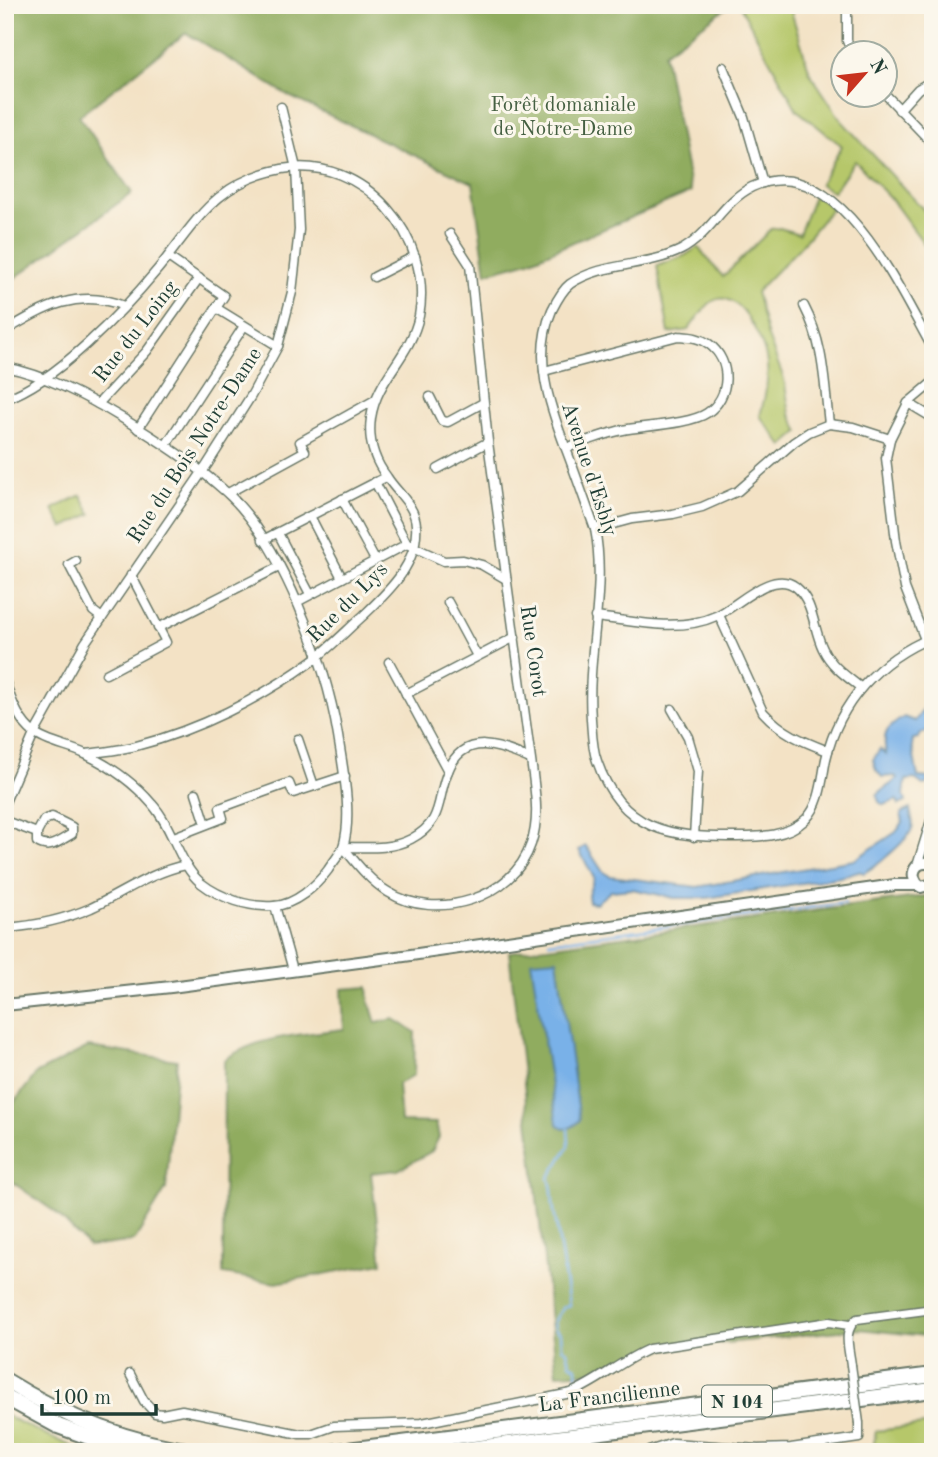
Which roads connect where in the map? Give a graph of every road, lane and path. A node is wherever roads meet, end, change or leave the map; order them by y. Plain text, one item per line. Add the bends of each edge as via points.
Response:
1 (848, 5) edge
2 (847, 38) edge
3 (723, 67) dead end
4 (933, 80) edge
5 (281, 107) dead end
6 (899, 110) joint
7 (933, 144) edge
8 (296, 168) junction
9 (763, 183) junction
10 (450, 234) dead end
11 (415, 256) junction
12 (167, 257) junction
13 (374, 277) dead end
14 (199, 278) junction
15 (124, 306) junction
16 (804, 306) dead end
17 (216, 308) junction
18 (244, 326) junction
19 (5, 331) edge
20 (278, 346) junction
21 (933, 349) edge
22 (5, 367) edge
23 (544, 371) junction
24 (45, 379) junction
25 (933, 382) edge
26 (430, 397) dead end
27 (5, 400) edge
28 (374, 400) junction
29 (484, 403) junction
30 (908, 403) junction
31 (98, 404) junction
32 (933, 418) edge
33 (829, 424) junction
34 (138, 429) junction
35 (890, 439) junction
36 (488, 442) junction
37 (166, 445) junction
38 (566, 448) junction
39 (438, 469) dead end
40 (202, 472) junction
41 (386, 477) junction
42 (375, 482) junction
43 (228, 493) junction
44 (342, 499) junction
45 (310, 516) junction
46 (594, 529) junction
47 (278, 533) junction
48 (263, 540) junction
49 (411, 545) junction
50 (375, 560) junction
51 (76, 561) dead end
52 (279, 567) junction
53 (131, 575) junction
54 (342, 578) junction
55 (506, 579) junction
56 (310, 594) junction
57 (296, 602) junction
58 (448, 602) dead end
59 (719, 615) junction
60 (595, 617) junction
61 (102, 618) junction
62 (5, 621) edge
63 (158, 628) junction
64 (5, 630) edge
65 (515, 637) junction
66 (928, 638) edge
67 (318, 656) junction
68 (477, 656) junction
69 (933, 660) edge
70 (389, 662) dead end
71 (106, 674) dead end
72 (5, 680) edge
73 (860, 687) junction
74 (406, 694) junction
75 (672, 709) dead end
76 (34, 734) junction
77 (298, 738) dead end
78 (828, 751) junction
79 (86, 754) junction
80 (530, 759) junction
81 (448, 771) junction
82 (345, 776) junction
83 (314, 786) junction
84 (195, 793) dead end
85 (5, 802) edge
86 (933, 814) edge
87 (5, 821) edge
88 (206, 824) junction
89 (37, 833) junction
90 (174, 836) junction
91 (694, 836) junction
92 (924, 840) junction
93 (343, 847) junction
94 (931, 864) edge
95 (186, 865) junction
96 (915, 869) junction
97 (933, 884) edge
98 (895, 885) junction
99 (917, 885) junction
100 (275, 906) junction
101 (5, 928) edge
102 (293, 970) junction
103 (5, 1005) edge
104 (933, 1309) edge
105 (849, 1325) junction
106 (130, 1374) dead end
107 (933, 1376) edge
108 (5, 1380) edge
109 (933, 1390) edge
110 (5, 1397) edge
111 (130, 1452) edge
112 (198, 1452) edge
113 (332, 1452) edge
114 (445, 1452) edge
115 (646, 1452) edge

1 - 2 street
3 - 9 street via 744,117
4 - 6 street
5 - 8 street, Rue du Bois Notre-Dame
6 - 7 street
8 - 11 street, Rue du Lys via 342,175 358,183 397,219
8 - 12 street, Rue du Lys via 251,177 230,188 203,212
8 - 20 street, Rue du Bois Notre-Dame via 299,230 292,292
9 - 21 street via 804,184 856,223
9 - 23 street, Avenue d'Esbly via 738,196 690,245 673,254 593,274 569,285 545,326
10 - 29 street, Rue Corot via 470,265
11 - 13 street
11 - 28 street, Rue du Lys via 420,275 419,315 405,354
12 - 14 street
12 - 15 street, Rue du Lys
14 - 17 street via 224,296
14 - 31 street, Rue du Loing via 147,351
15 - 19 street via 108,300 75,299 43,309
15 - 24 street, Rue du Lys
16 - 33 street via 821,349
17 - 18 street
17 - 34 street
18 - 20 street
18 - 37 street
20 - 40 street, Rue du Bois Notre-Dame
22 - 24 street
23 - 38 street, Avenue d'Esbly via 554,420
23 - 38 street via 678,336 708,343 724,366 724,394 705,415 620,430
24 - 27 street, Rue du Lys
24 - 31 street
25 - 30 street
26 - 29 street via 442,421 448,422
28 - 41 street, Rue du Lys via 370,436
28 - 43 street via 300,442 305,451
29 - 36 street, Rue Corot
30 - 32 street
30 - 35 street
31 - 34 street
33 - 35 street
33 - 46 street via 794,442 738,491 714,502
34 - 37 street
35 - 66 street via 886,472 896,541 905,588
36 - 39 street
36 - 55 street, Rue Corot
37 - 40 street
38 - 46 street, Avenue d'Esbly
40 - 43 street
40 - 53 street, Rue du Bois Notre-Dame
41 - 42 street
41 - 49 street, Rue du Lys via 412,511 416,526
42 - 44 street
42 - 49 street
43 - 48 street
44 - 45 street
44 - 50 street
45 - 47 street
45 - 54 street
46 - 60 street, Avenue d'Esbly via 600,575
47 - 48 street
47 - 56 street
48 - 52 street
49 - 50 street
49 - 55 street via 444,561 482,565
49 - 67 street, Rue du Lys via 402,574 382,598
50 - 54 street
51 - 61 street via 69,565 93,611
52 - 57 street
52 - 63 street
53 - 61 street, Rue du Bois Notre-Dame
53 - 63 street
54 - 56 street
55 - 65 street, Rue Corot
56 - 57 street
57 - 67 street
58 - 68 street
59 - 60 street via 677,625
59 - 73 street via 766,584 792,584 807,601 832,664
59 - 78 street via 763,712 792,737
60 - 91 street, Avenue d'Esbly via 589,692 596,759 610,790 631,814 660,830
61 - 76 street, Rue du Bois Notre-Dame
62 - 64 street
63 - 71 street via 166,642
65 - 68 street
65 - 80 street, Rue Corot
66 - 69 street
66 - 73 street, Avenue d'Esbly via 881,667
67 - 79 street, Rue du Lys via 274,686 193,726 134,746
67 - 82 street
68 - 74 street
70 - 74 street
72 - 76 street via 19,715
73 - 78 street, Avenue d'Esbly
74 - 81 street
75 - 91 street via 688,737 698,771
76 - 79 street
76 - 85 street, Rue du Bois Notre-Dame
77 - 83 street
78 - 91 street, Avenue d'Esbly via 814,808 798,825 762,837
79 - 90 street via 141,791
80 - 81 street via 486,743 467,748
80 - 93 street, Rue Corot via 536,798 531,846 510,876 490,891 454,905 407,901 370,880
81 - 93 street via 439,810 413,838 393,846
82 - 83 street
82 - 93 street
83 - 88 street via 293,793 289,783 220,808 223,818
84 - 88 street
86 - 92 street
87 - 89 street
88 - 90 street
89 - 89 street via 37,842 49,847 72,834 72,827 52,817 44,820
90 - 95 street
92 - 94 street
92 - 96 street
93 - 100 street via 319,882
94 - 96 street
95 - 100 street via 199,882 220,895
95 - 101 street via 165,869 64,918
96 - 98 street
96 - 99 street
97 - 99 street
98 - 99 street
98 - 102 street
100 - 102 street
102 - 103 street
104 - 105 street
105 - 106 street via 829,1322 649,1349 571,1393 422,1423 334,1426 311,1434 182,1410 155,1413
105 - 115 street, bridge via 859,1438 758,1449 673,1443
107 - 113 highway, La Francilienne / N 104
108 - 112 highway via 90,1424
109 - 114 highway, La Francilienne / N 104
110 - 111 highway via 58,1426

